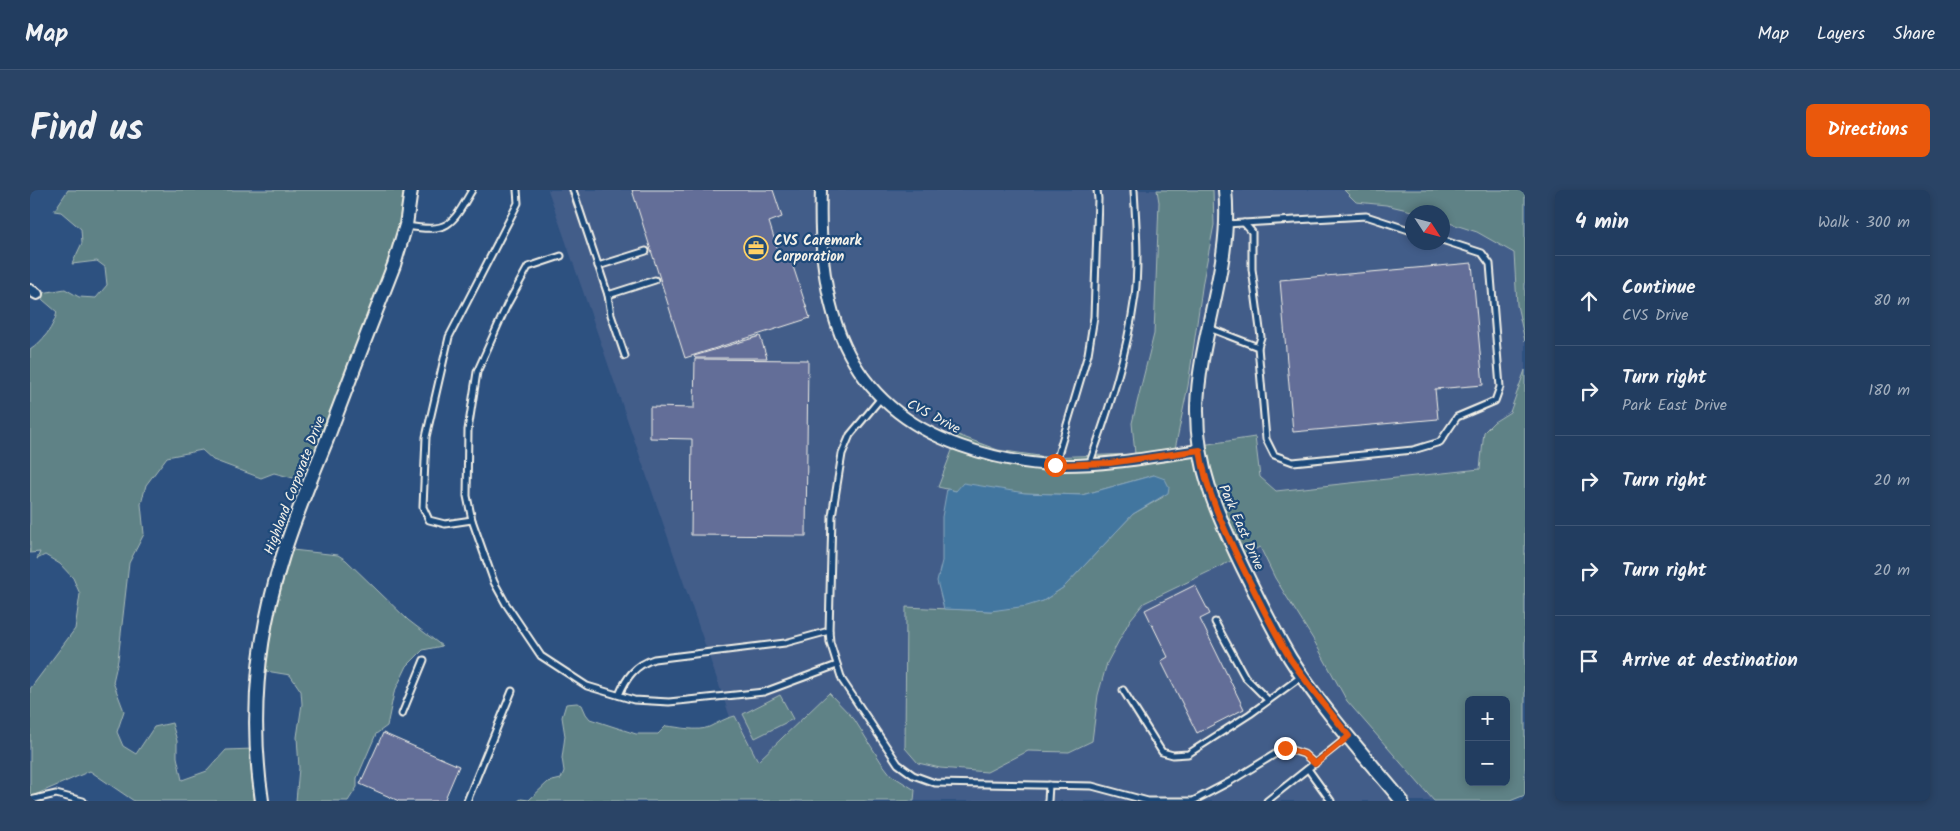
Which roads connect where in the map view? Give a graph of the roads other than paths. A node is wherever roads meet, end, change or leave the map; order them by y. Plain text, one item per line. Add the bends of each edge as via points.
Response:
1 (411, 190) edge
2 (472, 190) edge
3 (517, 190) edge
4 (573, 190) edge
5 (820, 190) edge
6 (1097, 190) edge
7 (1134, 190) edge
8 (1225, 190) edge
9 (1244, 223) junction
10 (1226, 224) junction
11 (406, 226) junction
12 (1405, 229) edge
13 (1450, 243) edge
14 (646, 251) dead end
15 (561, 256) dead end
16 (598, 266) junction
17 (656, 280) dead end
18 (608, 295) junction
19 (1208, 328) junction
20 (1258, 347) junction
21 (625, 356) dead end
22 (881, 398) junction
23 (1200, 450) junction
24 (1055, 465) junction
25 (1089, 465) junction
26 (472, 520) junction
27 (1215, 622) dead end
28 (828, 631) junction
29 (424, 660) dead end
30 (837, 665) junction
31 (1302, 676) junction
32 (1123, 690) dead end
33 (512, 691) dead end
34 (619, 696) junction
35 (1268, 700) junction
36 (402, 714) dead end
37 (1349, 736) junction
38 (1315, 764) junction
39 (1308, 769) junction
40 (1049, 785) junction
41 (30, 800) edge
42 (83, 801) edge
43 (262, 801) edge
44 (467, 801) edge
45 (1048, 801) edge
46 (1267, 801) edge
47 (1331, 801) edge
48 (1402, 801) edge

1 - 11 street, Highland Corporate Drive
2 - 11 lane via 460,211 446,225 435,229
3 - 26 lane via 518,203 449,337 426,438 423,507 429,520 445,524
4 - 16 lane
5 - 22 street, CVS Drive via 822,262 831,307 848,353
6 - 24 lane via 1094,317 1088,354
7 - 25 lane via 1137,240 1135,296 1118,378
8 - 10 street, Park East Drive
9 - 10 lane
9 - 12 lane via 1366,216
9 - 20 lane via 1252,232 1252,269 1261,337
10 - 19 street, Park East Drive
11 - 43 street, Highland Corporate Drive via 394,265 287,541 274,584 263,639 257,695 256,740
13 - 20 lane via 1482,253 1490,264 1500,387 1495,401 1457,417 1440,442 1385,454 1293,462 1274,455 1266,439
14 - 16 lane
15 - 26 lane via 528,266 477,372 468,430 467,496
16 - 18 lane
17 - 18 lane
18 - 21 lane
19 - 20 lane
19 - 23 street, Park East Drive via 1198,392
22 - 24 street, CVS Drive via 910,421 954,444 1003,458
22 - 28 lane via 850,435 842,454 832,516
23 - 25 street, CVS Drive
23 - 31 street, Park East Drive via 1208,489 1218,515 1276,632
24 - 25 street, CVS Drive
26 - 34 lane via 494,582 541,656 587,686
27 - 35 lane via 1245,677
28 - 30 lane
28 - 34 lane via 785,643 644,662 631,673
29 - 36 lane
30 - 34 lane via 764,692 669,702
30 - 40 lane via 842,680 898,764 913,775 935,783
31 - 35 lane
31 - 37 street, Park East Drive
32 - 35 lane via 1162,752 1173,755 1188,754
33 - 44 lane
37 - 38 lane
37 - 48 street, Park East Drive
38 - 39 lane
38 - 40 lane via 1304,754 1285,748 1193,800 1148,801 1092,786
39 - 46 lane
39 - 47 lane
40 - 45 lane
41 - 42 lane via 56,794

